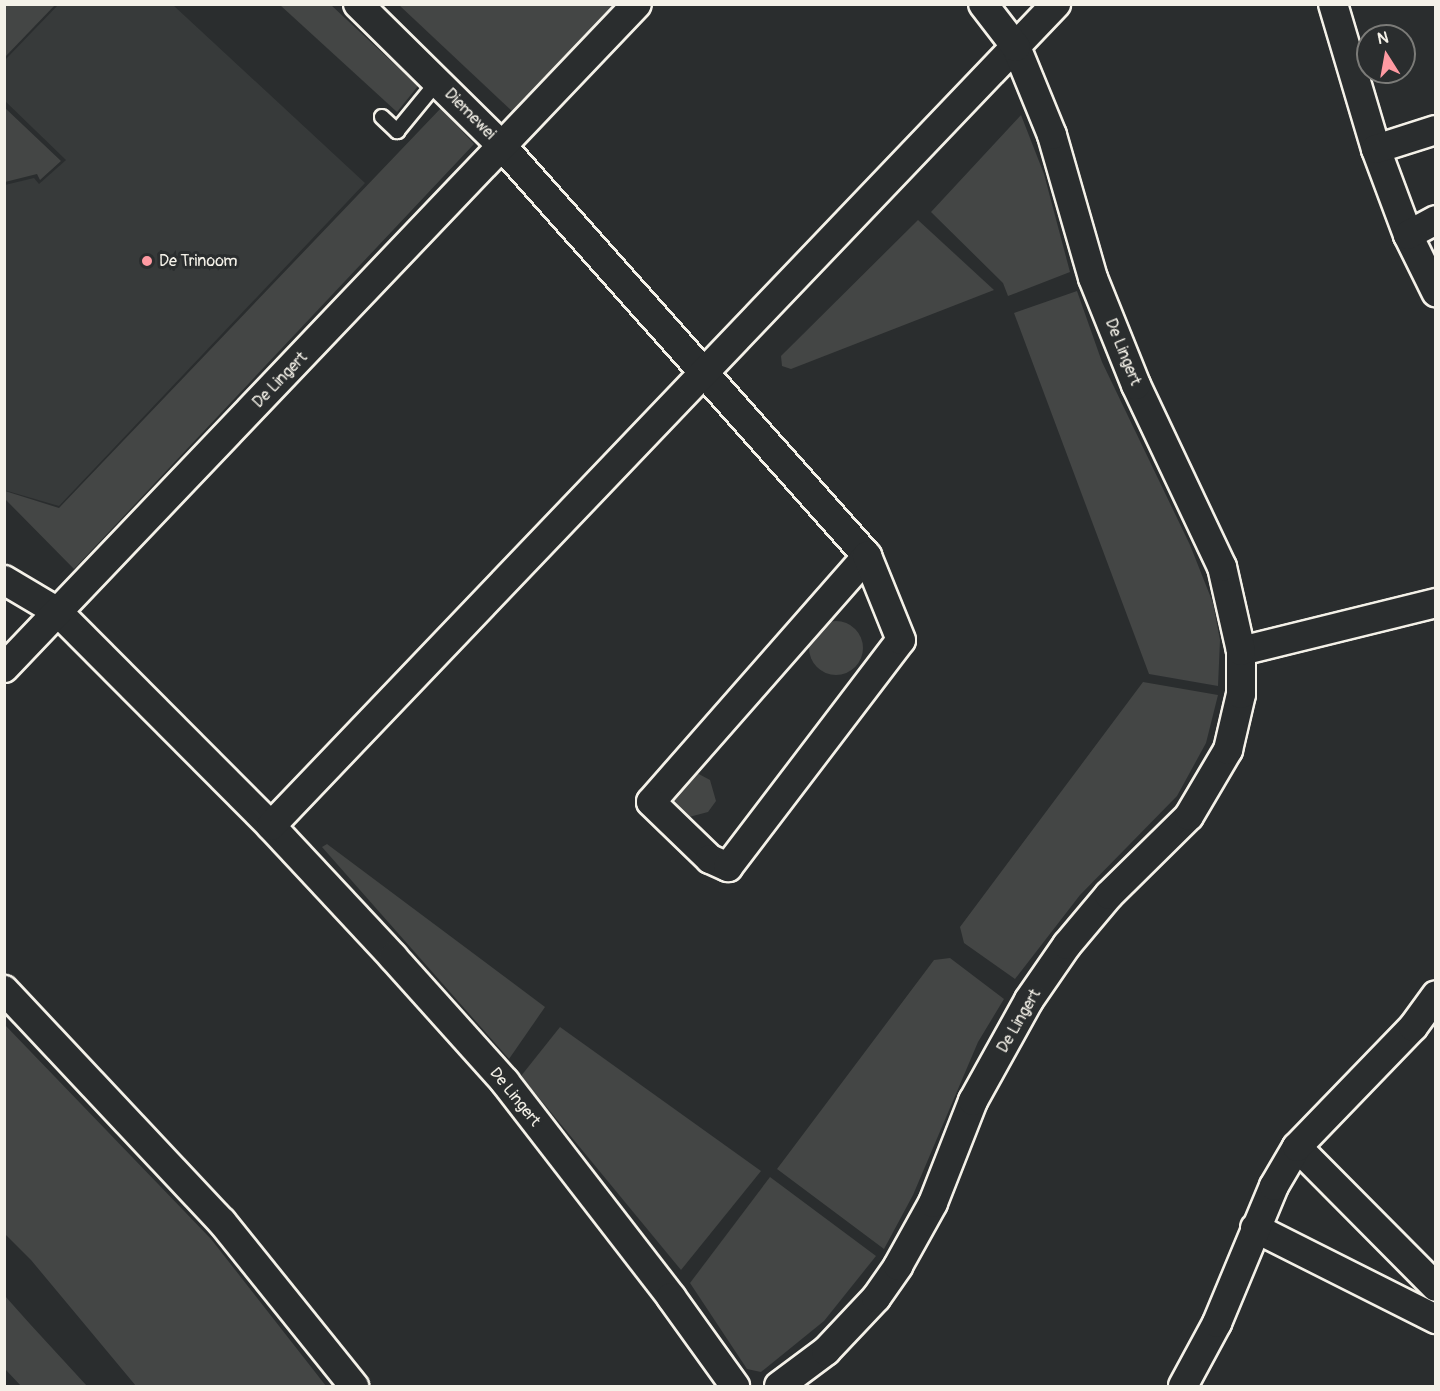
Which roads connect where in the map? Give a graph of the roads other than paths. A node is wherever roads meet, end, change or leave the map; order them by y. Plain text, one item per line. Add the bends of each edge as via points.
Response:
1 (358, 4) edge
2 (637, 4) edge
3 (983, 4) edge
4 (1056, 4) edge
5 (1333, 4) edge
6 (1016, 47) junction
7 (438, 81) junction
8 (382, 117) dead end
9 (1436, 130) edge
10 (502, 146) junction
11 (1376, 149) junction
12 (1436, 220) edge
13 (1408, 235) junction
14 (1436, 292) edge
15 (706, 373) junction
16 (867, 556) junction
17 (4, 580) edge
18 (1436, 603) edge
19 (58, 612) junction
20 (1241, 651) junction
21 (4, 668) edge
22 (271, 826) junction
23 (4, 990) edge
24 (1436, 995) edge
25 (1298, 1147) junction
26 (1255, 1228) junction
27 (1436, 1287) edge
28 (1436, 1318) edge
29 (354, 1386) edge
30 (735, 1386) edge
31 (779, 1386) edge
32 (1183, 1386) edge

1 - 7 street, Diemewei
2 - 10 street, De Lingert
3 - 6 street, De Lingert
4 - 6 street
5 - 11 street
6 - 15 street
6 - 20 street, De Lingert via 1052,135 1102,299 1136,385 1222,567
7 - 8 lane, Diemewei via 397,131
7 - 10 street, Diemewei
9 - 11 street
10 - 15 street
10 - 19 street, De Lingert
11 - 13 street
12 - 13 street
13 - 14 street
15 - 16 street
15 - 22 street
16 - 16 street via 651,802 710,859 728,867 901,640
17 - 19 street, De Lingert
18 - 20 street
19 - 21 street, De Lingert
19 - 22 street, De Lingert
20 - 31 street, De Lingert via 1241,694 1228,750 1189,816 1109,895 1067,945 1029,1000 974,1101 933,1203 876,1298 826,1351
22 - 30 street, De Lingert via 505,1082
23 - 29 street via 222,1222
24 - 25 street via 1413,1027
25 - 26 street
25 - 27 street
26 - 28 street
26 - 32 street via 1218,1323

